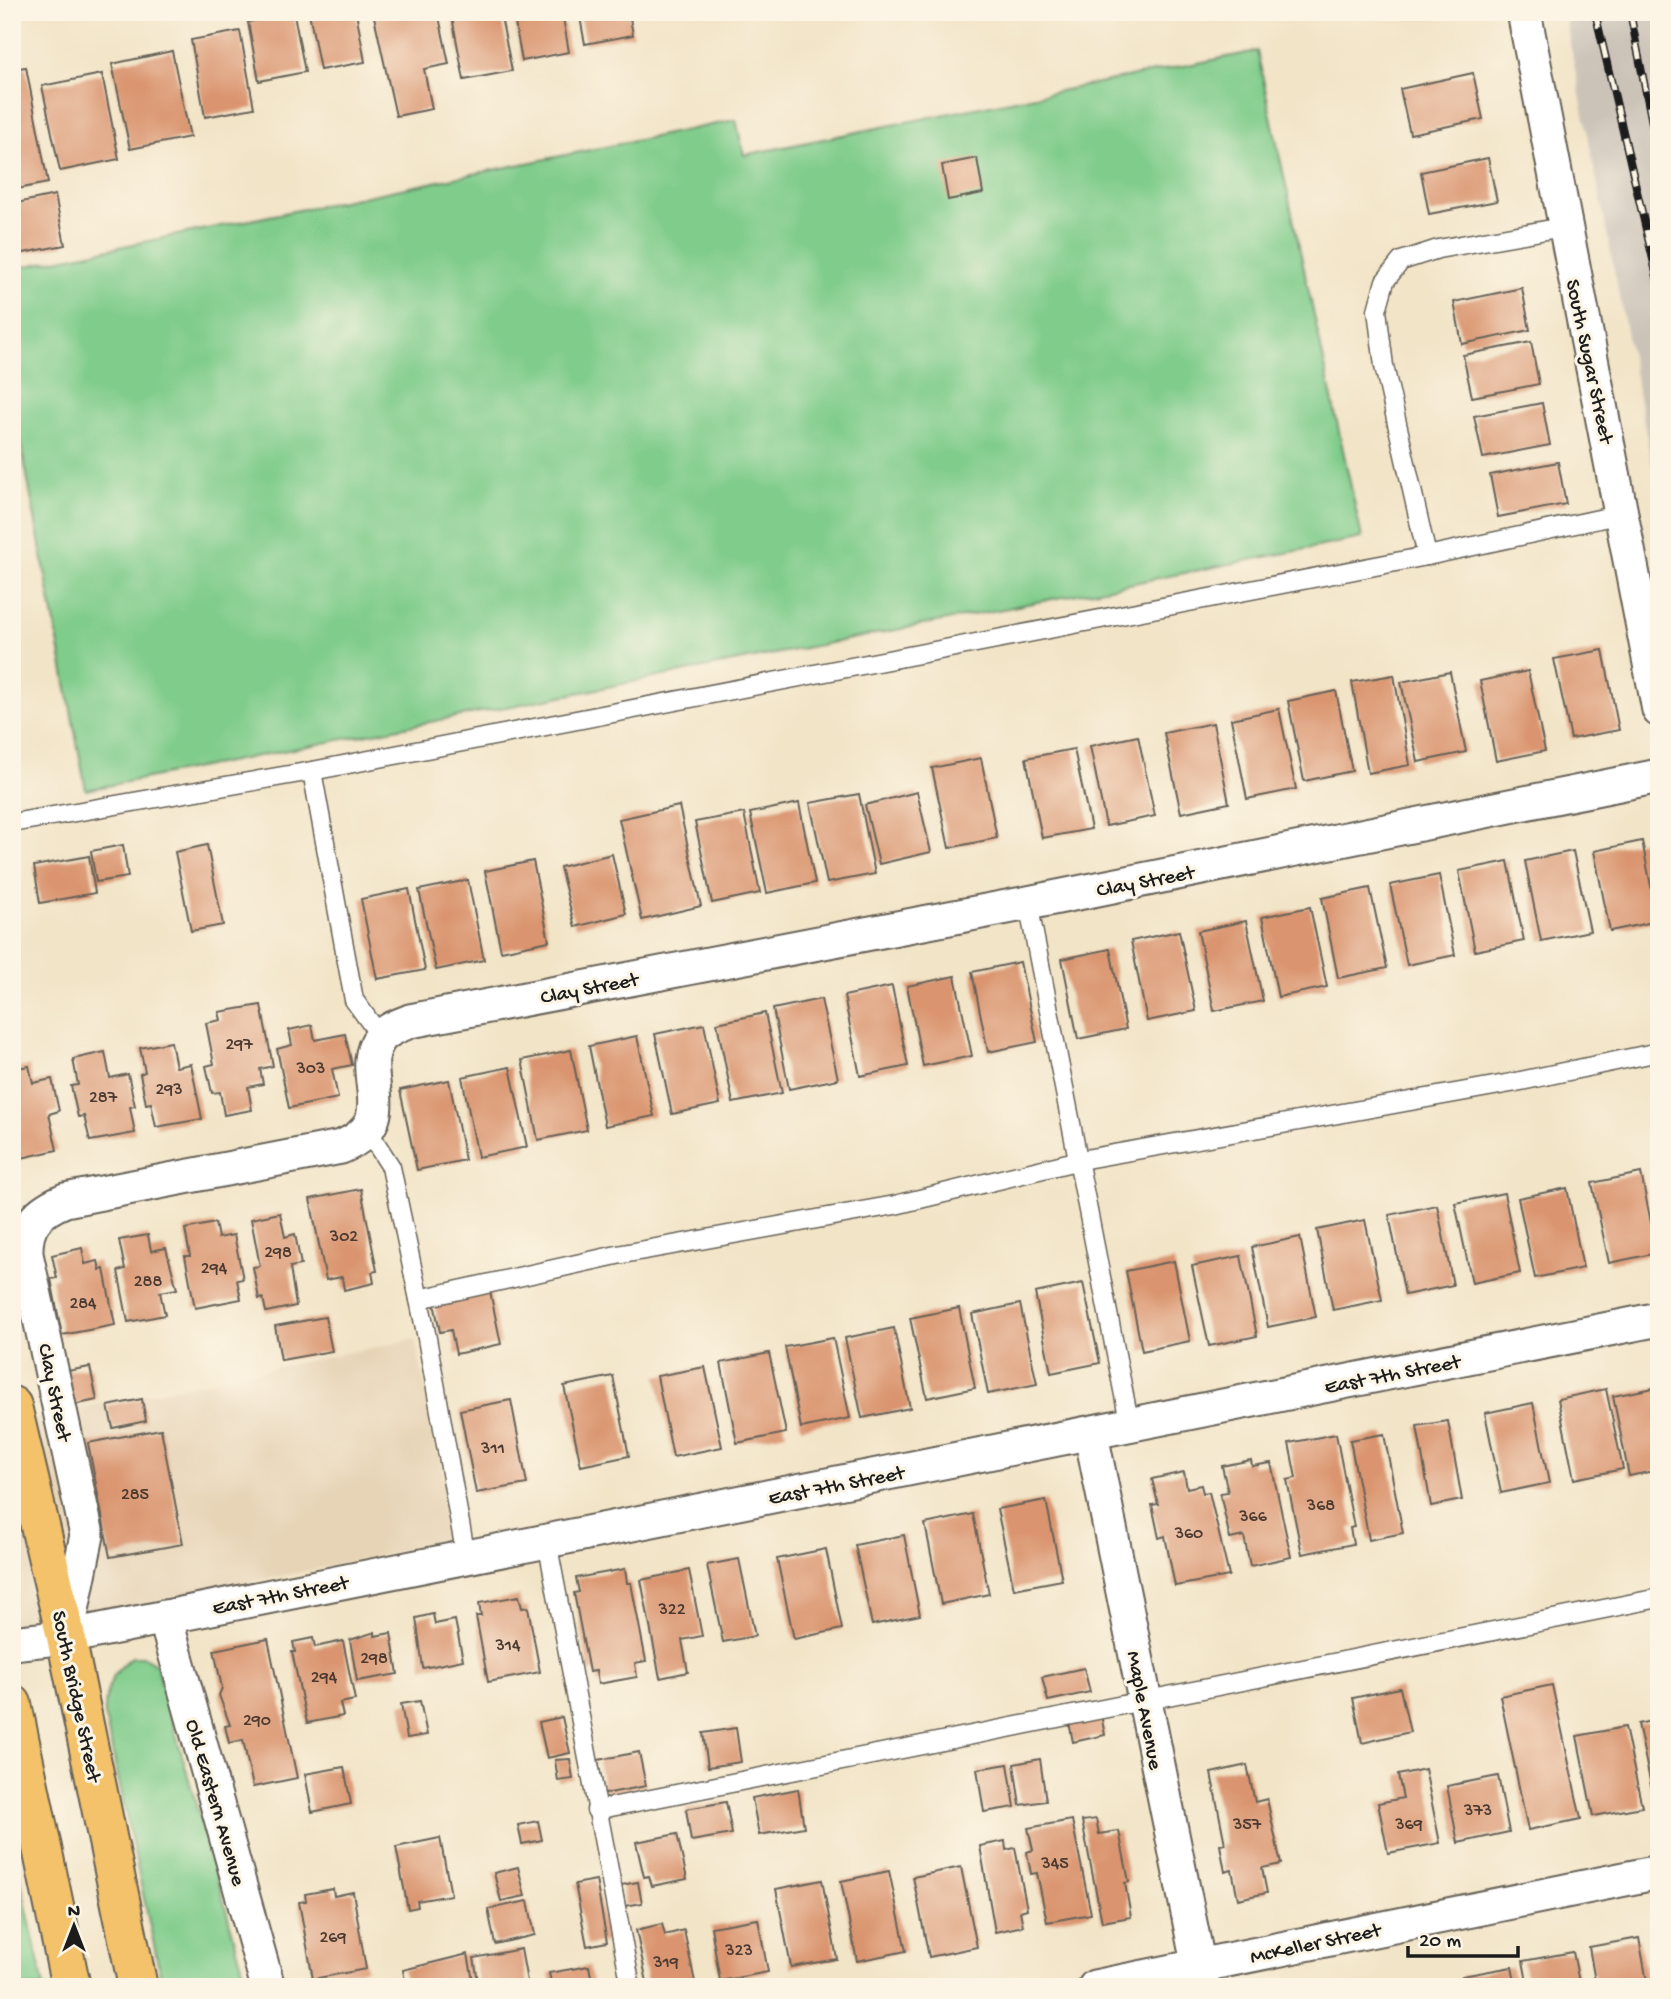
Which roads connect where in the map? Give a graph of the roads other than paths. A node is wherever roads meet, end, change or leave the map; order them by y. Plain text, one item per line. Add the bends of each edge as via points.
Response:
1 (1524, 12) edge
2 (1563, 227) junction
3 (1622, 513) junction
4 (1427, 556) junction
5 (1659, 710) edge
6 (312, 771) junction
7 (1659, 776) edge
8 (12, 823) edge
9 (1028, 903) junction
10 (381, 1037) junction
11 (1659, 1052) edge
12 (368, 1131) junction
13 (1080, 1160) junction
14 (419, 1299) junction
15 (1659, 1319) edge
16 (12, 1406) edge
17 (1130, 1426) junction
18 (1091, 1434) junction
19 (547, 1541) junction
20 (466, 1557) junction
21 (1659, 1598) edge
22 (165, 1617) junction
23 (66, 1637) junction
24 (12, 1643) edge
25 (1143, 1700) junction
26 (12, 1704) edge
27 (596, 1810) junction
28 (1659, 1872) edge
29 (1201, 1976) edge
30 (71, 1987) edge
31 (138, 1987) edge
32 (268, 1987) edge
33 (631, 1987) edge
34 (1095, 1987) edge

1 - 2 street, South Sugar Street
2 - 3 street, South Sugar Street
2 - 4 lane via 1401,261 1385,281 1377,310 1384,366
3 - 4 lane
3 - 5 street, South Sugar Street
4 - 6 lane
6 - 8 lane
6 - 10 lane via 354,1000
7 - 9 street, Clay Street
9 - 10 street, Clay Street via 410,1021
9 - 13 lane
10 - 12 street via 374,1051 374,1104
11 - 13 lane via 1375,1109
12 - 14 lane via 391,1167
12 - 23 street, Clay Street via 341,1147 65,1200 33,1220 25,1236 26,1254 87,1535
13 - 14 lane via 895,1205 617,1255
13 - 17 lane
14 - 20 lane
15 - 17 street, East 7th Street
16 - 23 main road, South Bridge Street
17 - 18 street, East 7th Street
18 - 19 street, East 7th Street
18 - 25 street, Maple Avenue
19 - 20 street, East 7th Street
19 - 27 lane
20 - 22 street, East 7th Street
21 - 25 lane
22 - 23 street, East 7th Street
22 - 32 street, Old Eastern Avenue
23 - 24 street, East 7th Street
23 - 31 main road, South Bridge Street
25 - 27 lane
25 - 29 street, Maple Avenue
26 - 30 main road
27 - 33 lane
28 - 29 street, McKeller Street
29 - 34 street, McKeller Street

